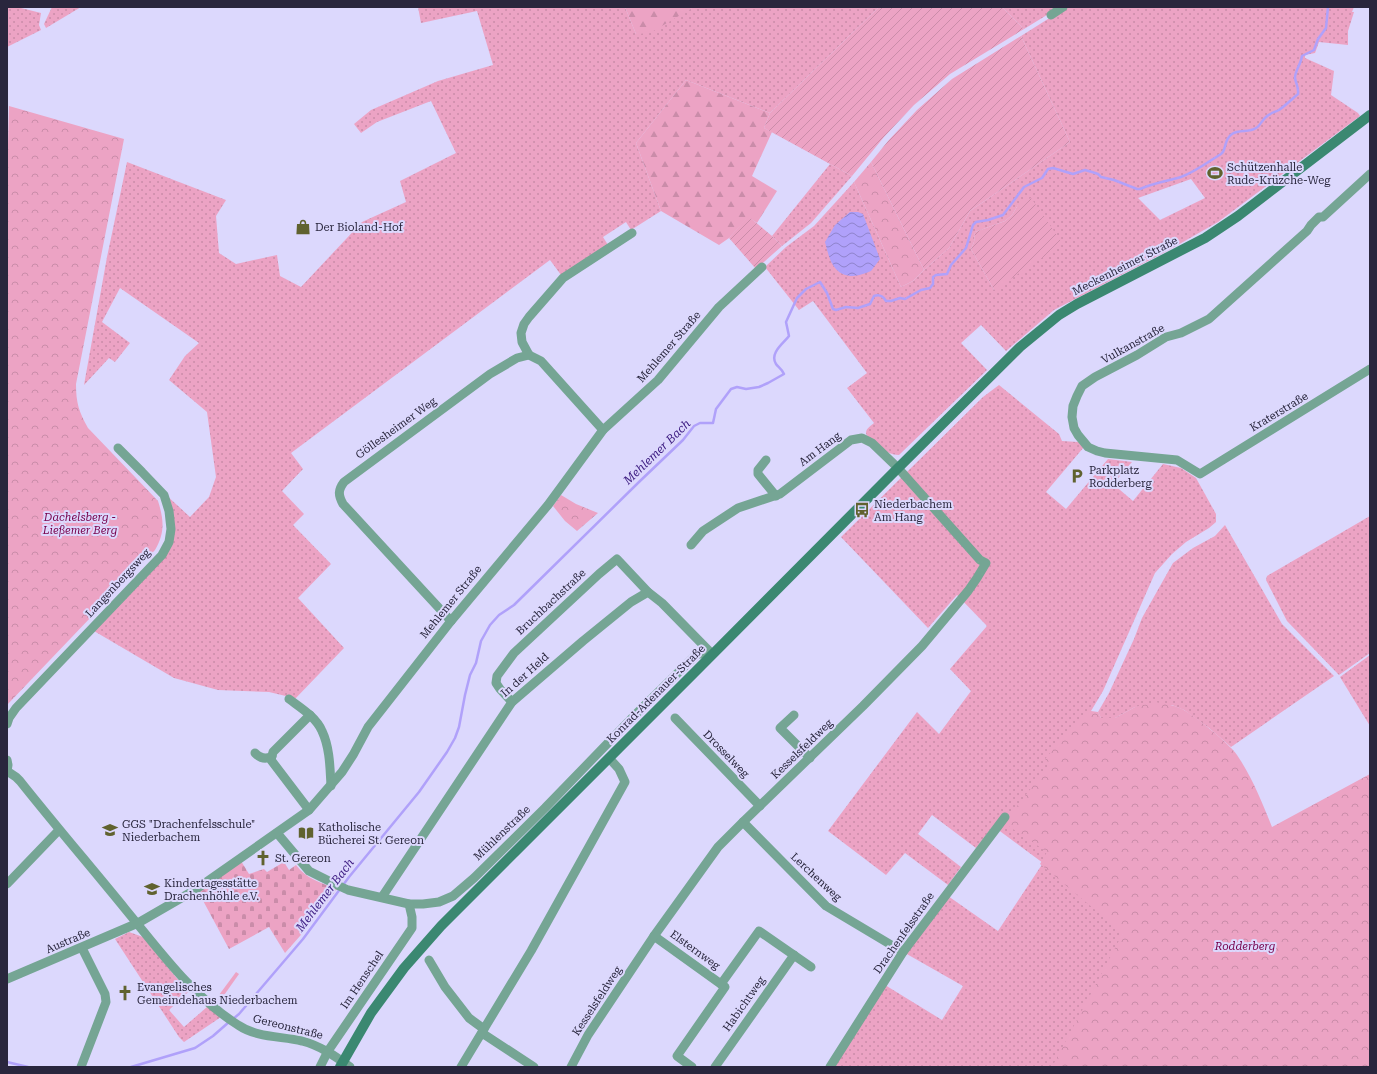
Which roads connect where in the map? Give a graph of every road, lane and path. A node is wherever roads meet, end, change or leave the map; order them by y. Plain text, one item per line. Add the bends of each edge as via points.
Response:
1 (1063, 7) edge
2 (1051, 15) dead end
3 (1370, 115) edge
4 (1370, 174) edge
5 (632, 233) dead end
6 (762, 267) dead end
7 (529, 355) junction
8 (1370, 369) edge
9 (603, 430) junction
10 (118, 448) dead end
11 (907, 459) joint
12 (766, 460) dead end
13 (898, 468) junction
14 (1200, 474) joint
15 (776, 496) junction
16 (691, 545) dead end
17 (648, 592) junction
18 (451, 621) junction
19 (712, 654) junction
20 (289, 699) dead end
21 (512, 702) junction
22 (310, 715) junction
23 (794, 715) dead end
24 (675, 718) dead end
25 (7, 724) edge
26 (255, 753) dead end
27 (272, 756) junction
28 (609, 758) junction
29 (810, 758) junction
30 (7, 760) edge
31 (8, 774) edge
32 (331, 786) junction
33 (760, 806) junction
34 (309, 810) junction
35 (1004, 817) dead end
36 (742, 822) junction
37 (59, 830) junction
38 (277, 833) junction
39 (7, 884) edge
40 (382, 897) junction
41 (409, 904) junction
42 (138, 923) junction
43 (654, 936) junction
44 (82, 948) junction
45 (903, 952) junction
46 (794, 955) junction
47 (429, 960) dead end
48 (811, 967) dead end
49 (7, 979) edge
50 (723, 985) junction
51 (483, 1031) junction
52 (328, 1051) junction
53 (81, 1067) edge
54 (320, 1067) edge
55 (340, 1067) edge
56 (350, 1067) edge
57 (461, 1067) edge
58 (534, 1067) edge
59 (571, 1067) edge
60 (692, 1067) edge
61 (715, 1067) edge
62 (830, 1067) edge

1 - 2 street
3 - 11 main road, Meckenheimer Straße via 1238,216 1205,238 1059,315 1020,347
4 - 14 street, Vulkanstraße via 1335,207 1315,220 1307,231 1210,319 1166,337 1082,386 1073,406 1072,417 1074,428 1088,447 1105,453 1177,460
5 - 7 street via 563,278 529,316 521,333 522,342
6 - 9 street, Mehlemer Straße via 719,307 658,380
7 - 9 street via 541,361
7 - 18 street, Göllesheimer Weg via 517,358 490,374 344,482 339,489 339,497 343,504
8 - 14 street, Kraterstraße
9 - 18 street, Mehlemer Straße via 548,505
10 - 25 street, Langenbergsweg via 164,495 171,529 169,542 162,555 16,708
11 - 13 main road, Konrad-Adenauer-Straße
12 - 15 street via 758,474
13 - 15 street, Am Hang via 872,443 862,438 851,440
13 - 19 main road, Konrad-Adenauer-Straße
13 - 29 street, Kesselsfeldweg via 980,560 986,563 974,582 922,646
15 - 16 street, Am Hang via 738,508 703,531
17 - 19 street
17 - 21 street, In der Held via 619,611
17 - 21 street, Bruchbachstraße via 617,559 514,653 496,683
18 - 32 street, Mehlemer Straße via 368,727 353,755
19 - 28 main road, Konrad-Adenauer-Straße
19 - 41 street, Mühlenstraße via 697,654 545,808 453,896 439,902
20 - 22 street
21 - 40 street, In der Held
22 - 27 street
22 - 32 street via 322,730
23 - 29 street via 780,728
24 - 33 street, Drosselweg
26 - 27 street via 264,758
27 - 34 street via 271,760
28 - 51 street, Konrad-Adenauer-Straße via 624,782 532,951
28 - 55 main road via 441,926 404,968 371,1013
29 - 33 street, Kesselsfeldweg
30 - 31 street
31 - 37 street via 20,781
32 - 34 street, Mehlemer Straße
33 - 36 street, Kesselsfeldweg
34 - 38 street, Mehlemer Straße
35 - 45 street, Drachenfelsstraße
36 - 43 street, Kesselsfeldweg via 718,847
36 - 45 street, Lerchenweg via 826,906
37 - 39 street
37 - 42 street
38 - 40 street, Mühlenstraße via 309,871 348,890
38 - 42 street, Mehlemer Straße via 195,890
40 - 41 street, Mühlenstraße
41 - 52 street, Im Henschel via 412,928
42 - 44 street, Austraße
42 - 52 street, Gereonstraße via 188,985 237,1025 258,1034 301,1041
43 - 50 street, Elsternweg
43 - 59 street, Kesselsfeldweg via 588,1034
44 - 49 street, Austraße
44 - 53 street via 105,994 106,1002
45 - 62 street, Drachenfelsstraße
46 - 48 street, Elsternweg
46 - 50 street, Elsternweg via 759,931
46 - 61 street, Habichtweg
47 - 51 street via 445,987 469,1018
50 - 60 street via 677,1056
51 - 57 street, Konrad-Adenauer-Straße
51 - 58 street
52 - 54 street, Im Henschel
52 - 56 street, Gereonstraße

